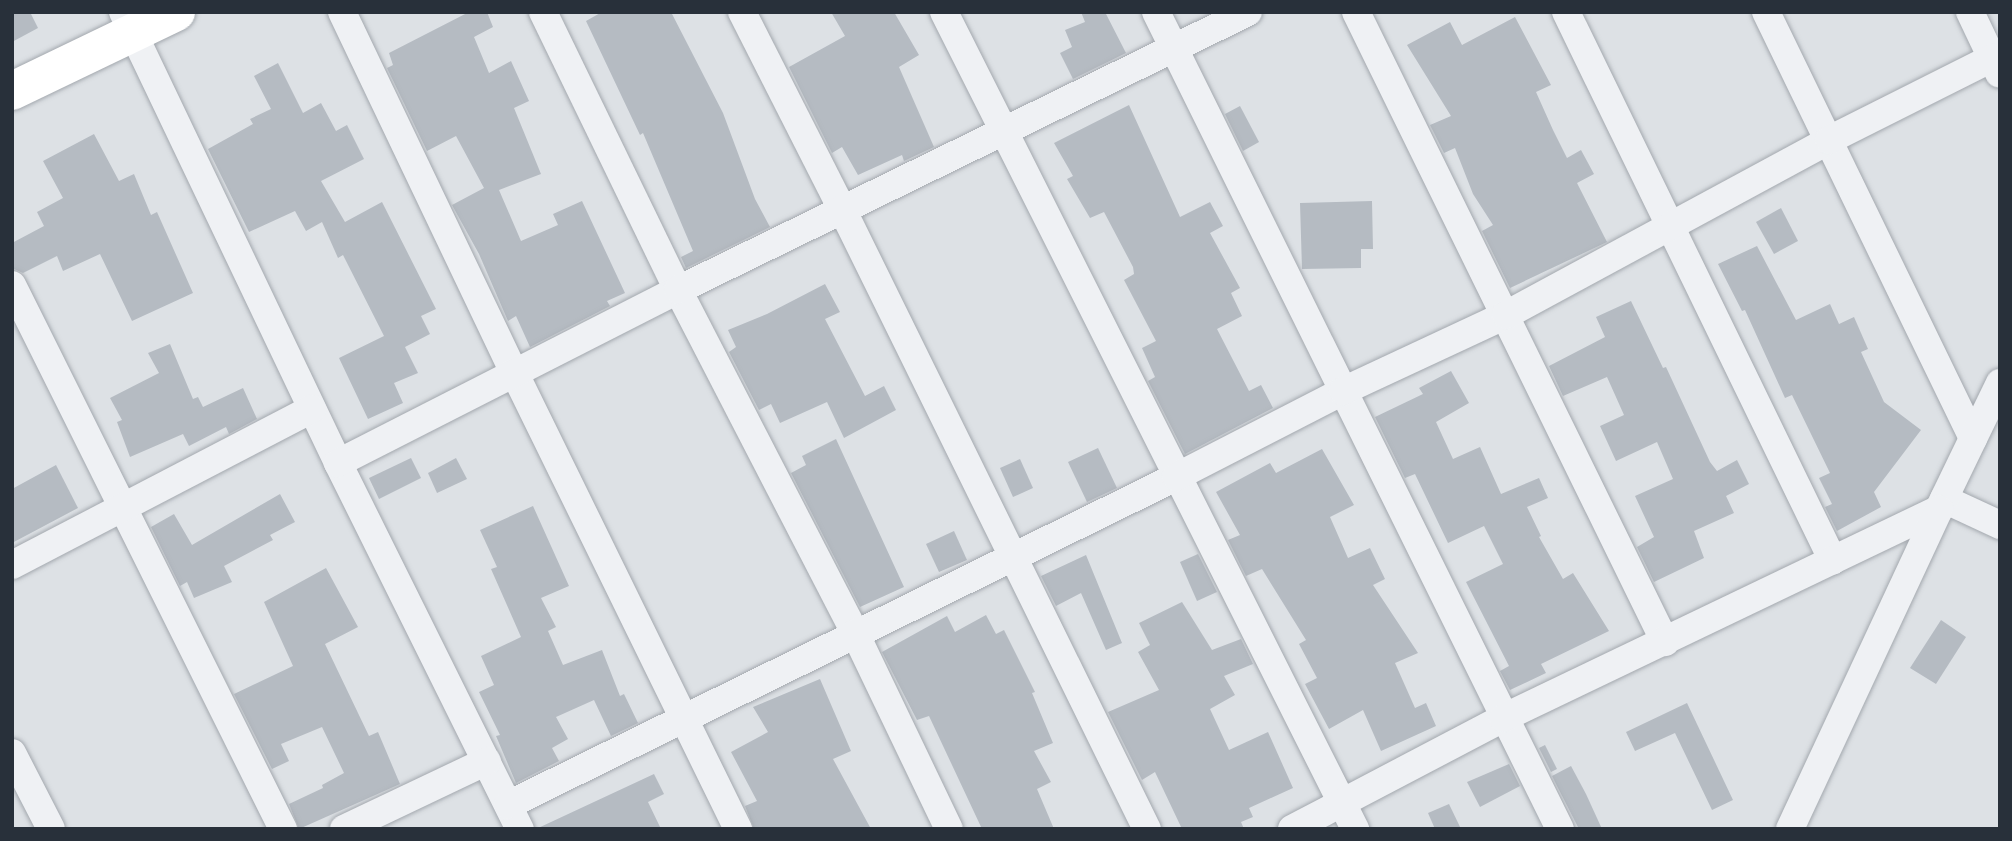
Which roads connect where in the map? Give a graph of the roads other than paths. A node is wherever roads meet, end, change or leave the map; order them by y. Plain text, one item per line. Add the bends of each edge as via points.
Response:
1 (176, 12) edge
2 (342, 12) edge
3 (543, 12) edge
4 (742, 12) edge
5 (944, 12) edge
6 (1156, 12) edge
7 (1248, 12) edge
8 (1356, 12) edge
9 (1566, 12) edge
10 (1766, 12) edge
11 (1970, 12) edge
12 (128, 22) edge
13 (1174, 50) junction
14 (1996, 65) edge
15 (12, 91) edge
16 (1003, 130) junction
17 (1829, 140) junction
18 (842, 209) junction
19 (1672, 226) junction
20 (12, 285) edge
21 (678, 290) junction
22 (1506, 315) junction
23 (515, 374) junction
24 (2000, 383) edge
25 (1343, 391) junction
26 (312, 409) junction
27 (1973, 438) junction
28 (338, 463) junction
29 (1176, 477) junction
30 (1942, 504) junction
31 (125, 509) junction
32 (2000, 525) edge
33 (1012, 556) junction
34 (1833, 561) junction
35 (12, 565) edge
36 (855, 633) junction
37 (1665, 642) junction
38 (1503, 718) junction
39 (684, 719) junction
40 (12, 753) edge
41 (486, 761) junction
42 (1343, 804) junction
43 (514, 817) edge
44 (51, 829) edge
45 (283, 829) edge
46 (344, 829) edge
47 (738, 829) edge
48 (949, 829) edge
49 (1147, 829) edge
50 (1292, 829) edge
51 (1355, 829) edge
52 (1560, 829) edge
53 (1790, 829) edge

1 - 12 main road
2 - 23 street
3 - 21 street
4 - 18 street
5 - 16 street
6 - 13 street
7 - 13 street
8 - 22 street
9 - 19 street
10 - 17 street
11 - 14 street
12 - 15 main road
12 - 26 street
13 - 16 street
13 - 25 street
14 - 17 street
16 - 18 street
16 - 29 street
17 - 19 street
17 - 27 street
18 - 21 street
18 - 33 street
19 - 22 street
19 - 34 street
20 - 31 street
21 - 23 street
21 - 36 street
22 - 25 street
22 - 37 street
23 - 28 street
23 - 39 street
24 - 27 street
25 - 29 street
25 - 38 street
26 - 28 street
26 - 31 street
27 - 30 street
28 - 41 street
29 - 33 street
29 - 42 street
30 - 32 street
30 - 34 street
30 - 53 street
31 - 35 street
31 - 45 street
33 - 36 street
33 - 49 street
34 - 37 street
36 - 39 street
36 - 48 street
37 - 38 street
38 - 42 street
38 - 52 street
39 - 43 street
39 - 47 street
40 - 44 street
41 - 43 street
41 - 46 street
42 - 50 street
42 - 51 street

